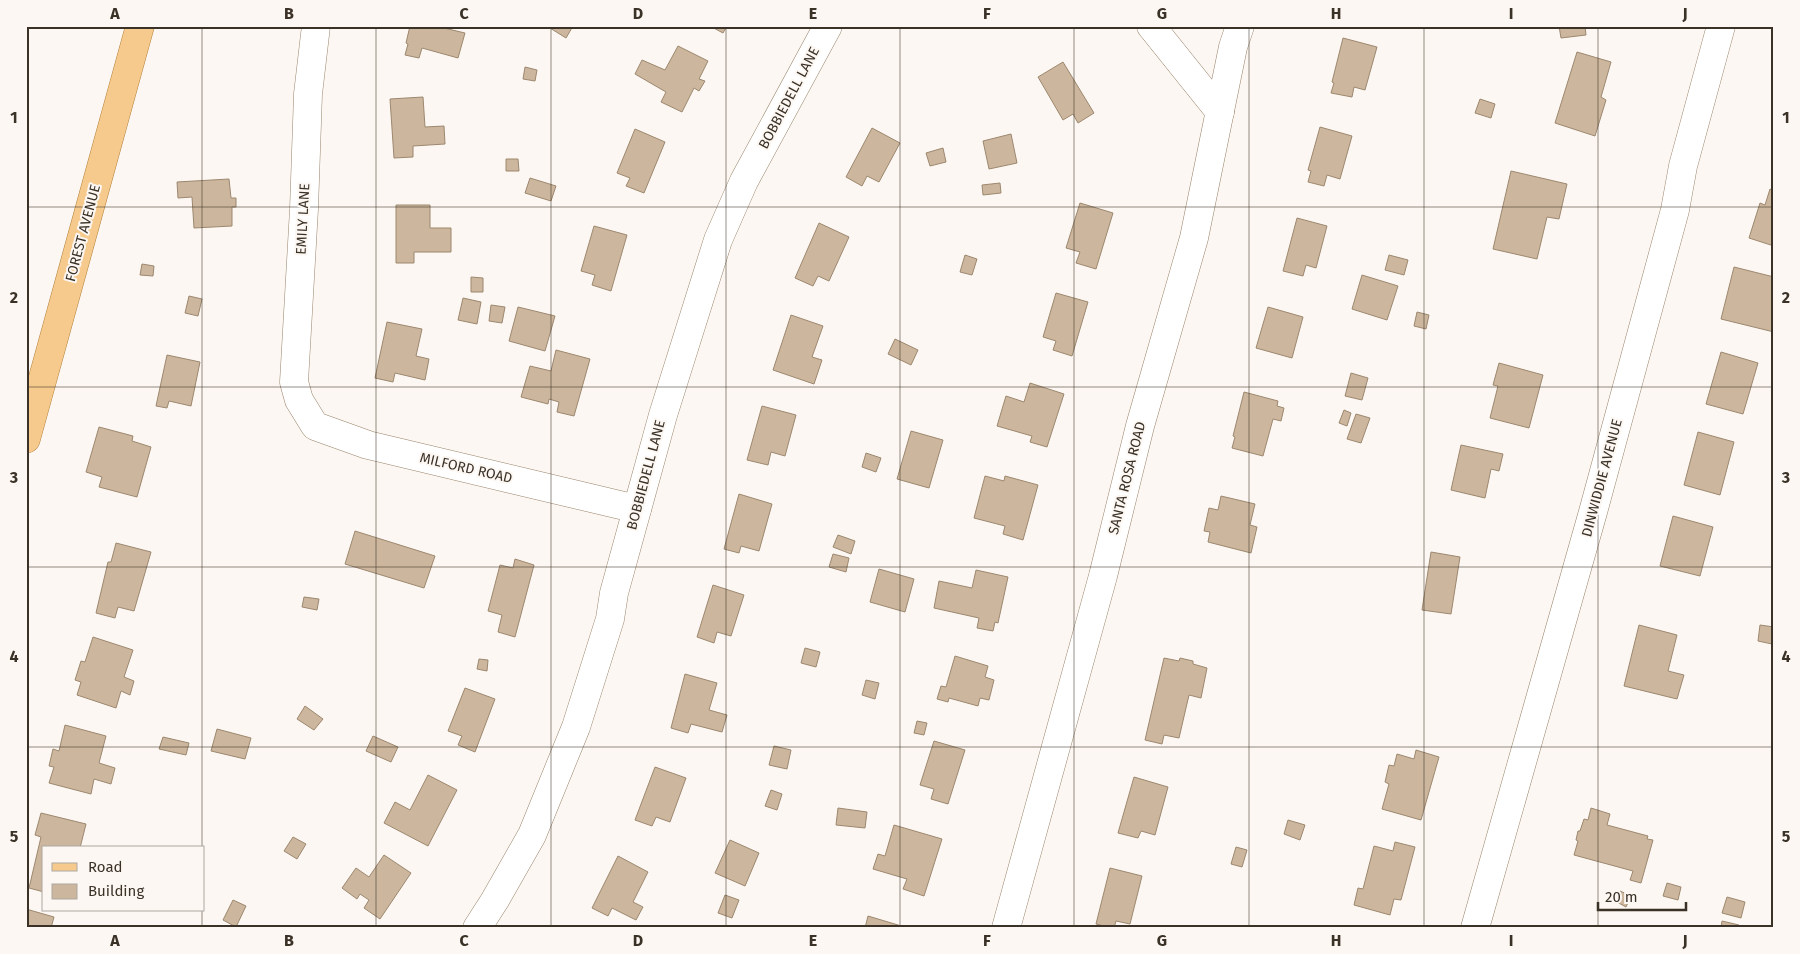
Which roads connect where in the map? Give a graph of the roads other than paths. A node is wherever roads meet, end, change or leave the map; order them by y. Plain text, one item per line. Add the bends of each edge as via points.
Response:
1 (140, 26) edge
2 (316, 26) edge
3 (828, 26) edge
4 (1151, 26) edge
5 (1240, 26) edge
6 (1721, 26) edge
7 (1220, 112) junction
8 (304, 410) joint
9 (26, 439) edge
10 (637, 509) junction
11 (477, 928) edge
12 (1006, 928) edge
13 (1475, 928) edge

1 - 9 main road, FOREST AVENUE
2 - 8 street, EMILY LANE via 308,94 294,382
3 - 10 street, BOBBIEDELL LANE via 744,181 718,240
4 - 7 street
5 - 7 street, SANTA ROSA ROAD
6 - 13 street, DINWIDDIE AVENUE via 1594,512
7 - 12 street, SANTA ROSA ROAD via 1194,238 1140,426 1103,576
8 - 10 street, MILFORD ROAD via 315,426 368,445
10 - 11 street, BOBBIEDELL LANE via 610,619 576,727 532,835

